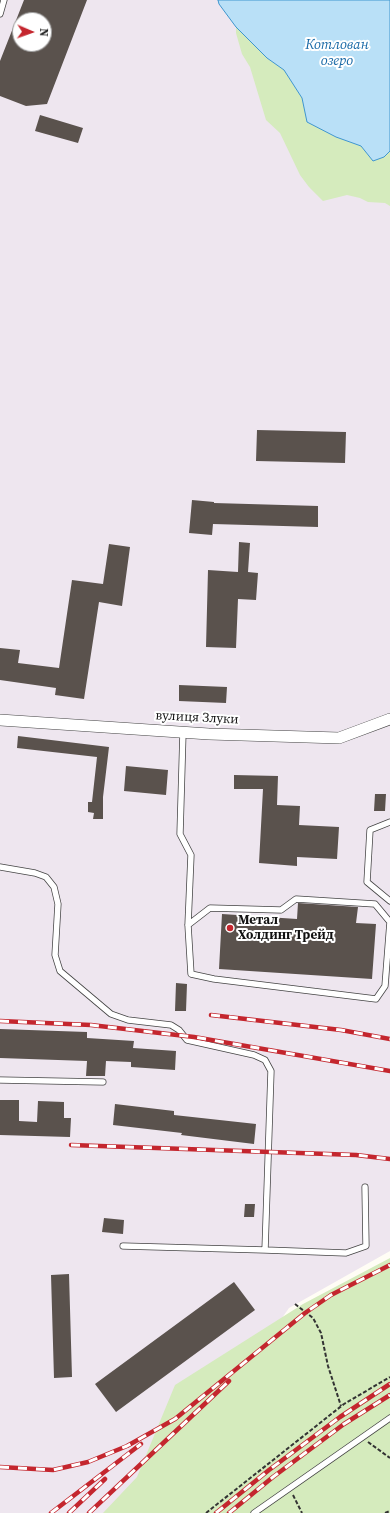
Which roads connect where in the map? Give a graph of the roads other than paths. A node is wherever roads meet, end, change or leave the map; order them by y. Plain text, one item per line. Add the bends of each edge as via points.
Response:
1 (4, 0) edge
2 (0, 14) edge
3 (390, 719) edge
4 (0, 720) edge
5 (183, 732) junction
6 (390, 822) edge
7 (0, 867) edge
8 (390, 901) edge
9 (188, 926) junction
10 (0, 1080) edge
11 (103, 1082) dead end
12 (365, 1187) dead end
13 (124, 1246) dead end
14 (266, 1251) junction
15 (390, 1418) edge
16 (254, 1513) edge

1 - 2 lane
3 - 5 street, вулиця Злуки via 339,738
4 - 5 street, вулиця Злуки
5 - 9 lane via 180,834 191,855
6 - 8 lane via 370,830 368,882
7 - 14 lane via 35,872 46,877 54,887 58,904 54,955 60,971 111,1014 128,1020 171,1025 187,1040 254,1055 265,1060 271,1071
9 - 9 lane via 210,908 281,910 296,899 375,904 390,922 385,986 376,999 191,974
10 - 11 lane
12 - 14 lane via 366,1246 346,1253
13 - 14 lane
15 - 16 lane

